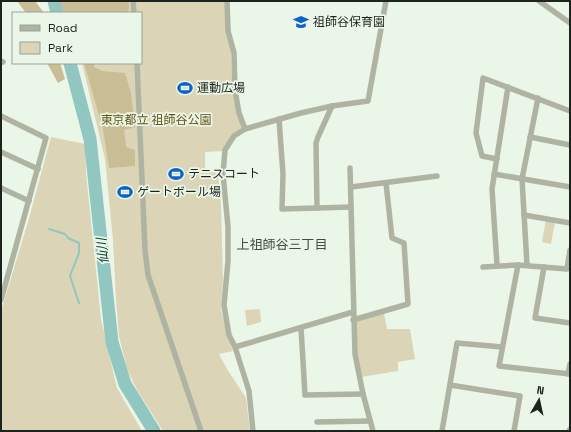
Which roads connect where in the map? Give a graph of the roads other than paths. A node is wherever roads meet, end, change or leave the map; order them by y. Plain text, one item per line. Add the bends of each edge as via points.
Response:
1 (133, 1) edge
2 (227, 1) edge
3 (386, 1) edge
4 (539, 1) edge
5 (134, 12) edge
6 (570, 23) edge
7 (137, 64) edge
8 (508, 87) junction
9 (538, 98) junction
10 (332, 106) junction
11 (570, 111) edge
12 (1, 116) edge
13 (280, 119) junction
14 (245, 130) junction
15 (530, 137) junction
16 (570, 145) edge
17 (1, 152) edge
18 (497, 159) junction
19 (350, 168) dead end
20 (38, 169) junction
21 (494, 174) junction
22 (436, 176) dead end
23 (522, 179) junction
24 (386, 183) junction
25 (351, 187) junction
26 (570, 187) edge
27 (1, 188) edge
28 (29, 201) junction
29 (351, 207) junction
30 (316, 208) junction
31 (524, 215) junction
32 (570, 223) edge
33 (570, 250) edge
34 (497, 265) junction
35 (518, 265) junction
36 (527, 265) junction
37 (484, 267) dead end
38 (544, 267) junction
39 (1, 299) edge
40 (353, 312) junction
41 (353, 320) junction
42 (570, 323) edge
43 (301, 328) junction
44 (235, 347) junction
45 (502, 347) junction
46 (570, 364) edge
47 (569, 374) edge
48 (450, 385) junction
49 (363, 394) junction
50 (370, 421) junction
51 (317, 422) dead end
52 (201, 431) edge
53 (252, 431) edge
54 (373, 431) edge
55 (442, 431) edge
56 (514, 431) edge

1 - 5 street
2 - 14 street via 228,31 234,53 235,90
3 - 10 street via 368,100
4 - 6 street
7 - 52 street via 148,275
8 - 9 street
8 - 18 street
8 - 18 street via 483,78 476,133 482,156
9 - 11 street
9 - 15 street
10 - 13 street
10 - 30 street via 316,143
12 - 20 street via 46,138
13 - 14 street
13 - 30 street via 282,209
14 - 44 street via 234,136 225,150 223,159 228,227 224,305 229,334
15 - 16 street
15 - 23 street
17 - 20 street
18 - 21 street
19 - 25 street
20 - 28 street
21 - 23 street
21 - 34 street via 492,189
22 - 24 street
23 - 26 street
23 - 31 street
24 - 25 street
24 - 41 street via 392,238 404,243 408,304
25 - 29 street
27 - 28 street
28 - 39 street
29 - 30 street
29 - 40 street
31 - 32 street
31 - 36 street
33 - 38 street via 567,269
34 - 35 street
34 - 37 street
35 - 36 street
35 - 45 street
36 - 38 street
38 - 42 street via 535,318
40 - 41 street
40 - 43 street
41 - 49 street via 355,354
43 - 44 street
43 - 49 street via 305,395
44 - 53 street via 249,391
45 - 47 street via 499,366
45 - 48 street via 457,343
46 - 47 street
48 - 55 street
48 - 56 street via 520,396
49 - 50 street
50 - 51 street
50 - 54 street

